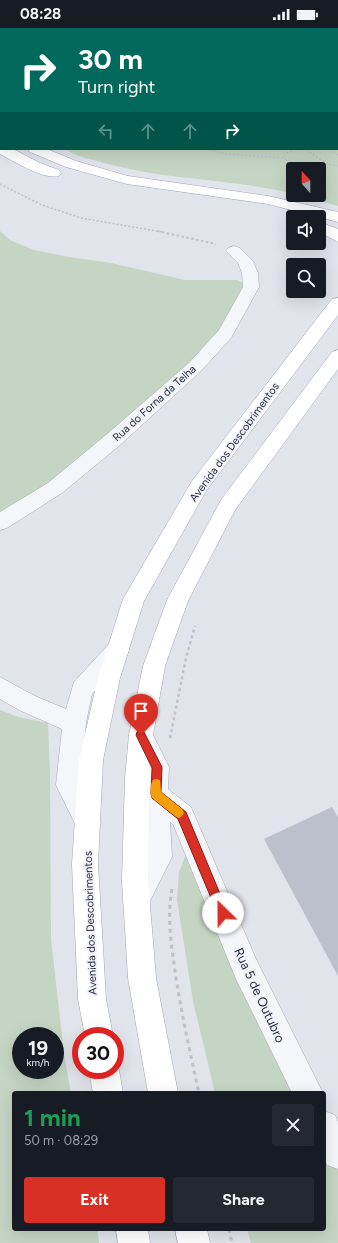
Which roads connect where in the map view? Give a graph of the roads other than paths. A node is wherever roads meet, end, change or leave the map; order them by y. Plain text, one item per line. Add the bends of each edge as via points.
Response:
1 (5, 150) edge
2 (37, 150) edge
3 (70, 178) dead end
4 (104, 188) dead end
5 (338, 217) edge
6 (286, 218) edge
7 (326, 230) edge
8 (338, 237) edge
9 (234, 251) road end
10 (338, 303) edge
11 (338, 356) edge
12 (0, 522) edge
13 (118, 650) junction
14 (0, 687) edge
15 (74, 723) junction
16 (141, 735) junction
17 (156, 794) junction
18 (88, 823) junction
19 (136, 902) junction
20 (97, 1027) edge
21 (106, 1079) edge
22 (108, 1091) edge
23 (163, 1091) edge
24 (307, 1091) edge
25 (326, 1130) edge
26 (338, 1154) edge
27 (132, 1231) edge
28 (191, 1231) edge
29 (134, 1243) edge
30 (194, 1243) edge

1 - 3 main road via 35,166
2 - 5 main road via 71,164 127,180 268,200
4 - 6 main road
7 - 8 main road
9 - 12 street, Rua do Forna da Telha via 245,261 250,273 251,287 225,334 195,367 113,440 54,488
10 - 13 main road, Avenida dos Descobrimentos via 199,486 134,599
11 - 16 main road via 228,505 178,600 154,666
13 - 15 street via 82,689
13 - 18 main road, Avenida dos Descobrimentos via 109,678 91,760
14 - 15 street via 27,703
15 - 18 street via 68,785
16 - 17 street via 157,767
16 - 19 main road via 137,778
17 - 19 street via 159,857
17 - 24 street, Rua 5 de Outubro via 182,816 246,969
18 - 20 main road, Avenida dos Descobrimentos via 86,872 92,999
19 - 23 main road via 142,978
21 - 22 main road
25 - 26 street
27 - 29 main road
28 - 30 main road

